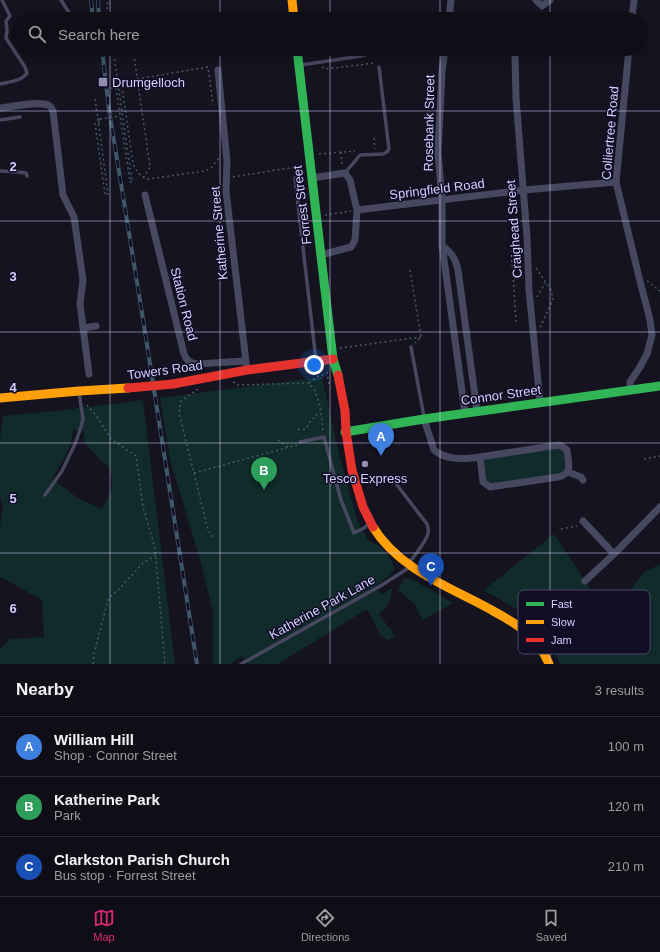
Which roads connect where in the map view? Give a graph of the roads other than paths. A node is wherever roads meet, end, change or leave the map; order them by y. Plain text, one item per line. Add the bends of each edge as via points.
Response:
1 (2, 0) edge
2 (61, 0) edge
3 (292, 0) edge
4 (451, 0) edge
5 (536, 0) edge
6 (550, 0) edge
7 (634, 0) edge
8 (69, 12) edge
9 (293, 12) edge
10 (450, 12) edge
11 (633, 12) edge
12 (12, 47) edge
13 (18, 56) edge
14 (298, 56) edge
15 (361, 56) edge
16 (444, 56) edge
17 (515, 56) edge
18 (628, 56) edge
19 (299, 65) junction
20 (379, 67) road end
21 (218, 70) dead end
22 (0, 84) edge
23 (0, 108) edge
24 (20, 117) dead end
25 (0, 120) edge
26 (0, 171) edge
27 (345, 173) junction
28 (27, 176) dead end
29 (295, 178) dead end
30 (312, 178) junction
31 (616, 182) junction
32 (524, 190) junction
33 (145, 195) dead end
34 (442, 200) junction
35 (357, 210) junction
36 (442, 245) junction
37 (321, 255) junction
38 (96, 326) dead end
39 (83, 328) junction
40 (652, 335) junction
41 (660, 340) edge
42 (411, 347) road end
43 (333, 359) junction
44 (316, 361) junction
45 (246, 366) junction
46 (89, 374) dead end
47 (660, 386) edge
48 (630, 390) junction
49 (80, 394) junction
50 (0, 398) edge
51 (540, 402) junction
52 (477, 411) junction
53 (464, 413) junction
54 (424, 419) junction
55 (346, 432) junction
56 (300, 442) road end
57 (480, 457) junction
58 (568, 472) junction
59 (583, 480) dead end
60 (396, 485) dead end
61 (45, 495) dead end
62 (660, 507) edge
63 (371, 522) junction
64 (584, 523) road end
65 (614, 554) junction
66 (410, 564) junction
67 (585, 581) dead end
68 (518, 625) edge
69 (543, 654) edge
70 (241, 664) edge
71 (549, 664) edge

1 - 12 lane via 10,16 6,21 6,38
2 - 8 lane
3 - 9 main road
4 - 10 street
5 - 6 street via 542,6
7 - 11 street
13 - 22 lane via 25,67 24,77
14 - 19 main road, Forrest Street
15 - 19 lane
16 - 34 street, Rosebank Street via 438,152
17 - 32 street, Craighead Street
18 - 31 street, Colliertree Road
19 - 30 main road, Forrest Street
20 - 27 lane via 389,149 383,154 360,155
21 - 45 street, Katherine Street via 227,161 226,191
23 - 39 street via 37,103 51,106 53,111 63,195 74,217 84,280 80,304
24 - 25 lane
26 - 28 lane via 22,172
27 - 30 street
27 - 35 street via 350,180
29 - 44 lane
30 - 37 main road, Forrest Street
31 - 32 street, Springfield Road
31 - 40 street, Colliertree Road
32 - 34 street, Springfield Road
32 - 51 street, Craighead Street via 529,290
33 - 45 street, Station Road via 187,360 192,364
34 - 35 street, Springfield Road
34 - 36 street, Rosebank Street
35 - 37 street via 355,240 351,247
36 - 52 street via 453,256 458,270
36 - 53 street, Rosebank Street
37 - 43 main road, Forrest Street
38 - 39 street
39 - 46 street
40 - 41 street
40 - 48 street, Colliertree Road via 647,354 630,382
42 - 54 lane
43 - 44 main road, Towers Road
43 - 55 main road, Forrest Street via 332,385 339,420
44 - 45 main road, Towers Road
45 - 49 main road, Towers Road, bridge via 173,384
47 - 48 main road, Connor Street
48 - 51 main road, Connor Street
49 - 50 main road, Towers Road
49 - 61 lane via 83,419 79,433 62,471
51 - 52 main road, Connor Street
52 - 53 main road, Connor Street
53 - 54 main road, Connor Street
54 - 55 main road, Connor Street
54 - 57 street via 434,450 438,453 463,459
55 - 63 main road, Forrest Street via 349,458 359,497
56 - 63 lane via 324,437 341,500 354,533
57 - 58 street via 558,445 567,450
57 - 58 street via 483,482 490,487 558,477
58 - 59 street
60 - 66 lane via 428,528 427,538
62 - 65 street
63 - 66 main road, Forrest Street via 392,552
64 - 65 street
65 - 67 street
66 - 68 main road, Forrest Street
66 - 70 lane, Katherine Park Lane via 382,585
69 - 71 main road, Forrest Street

